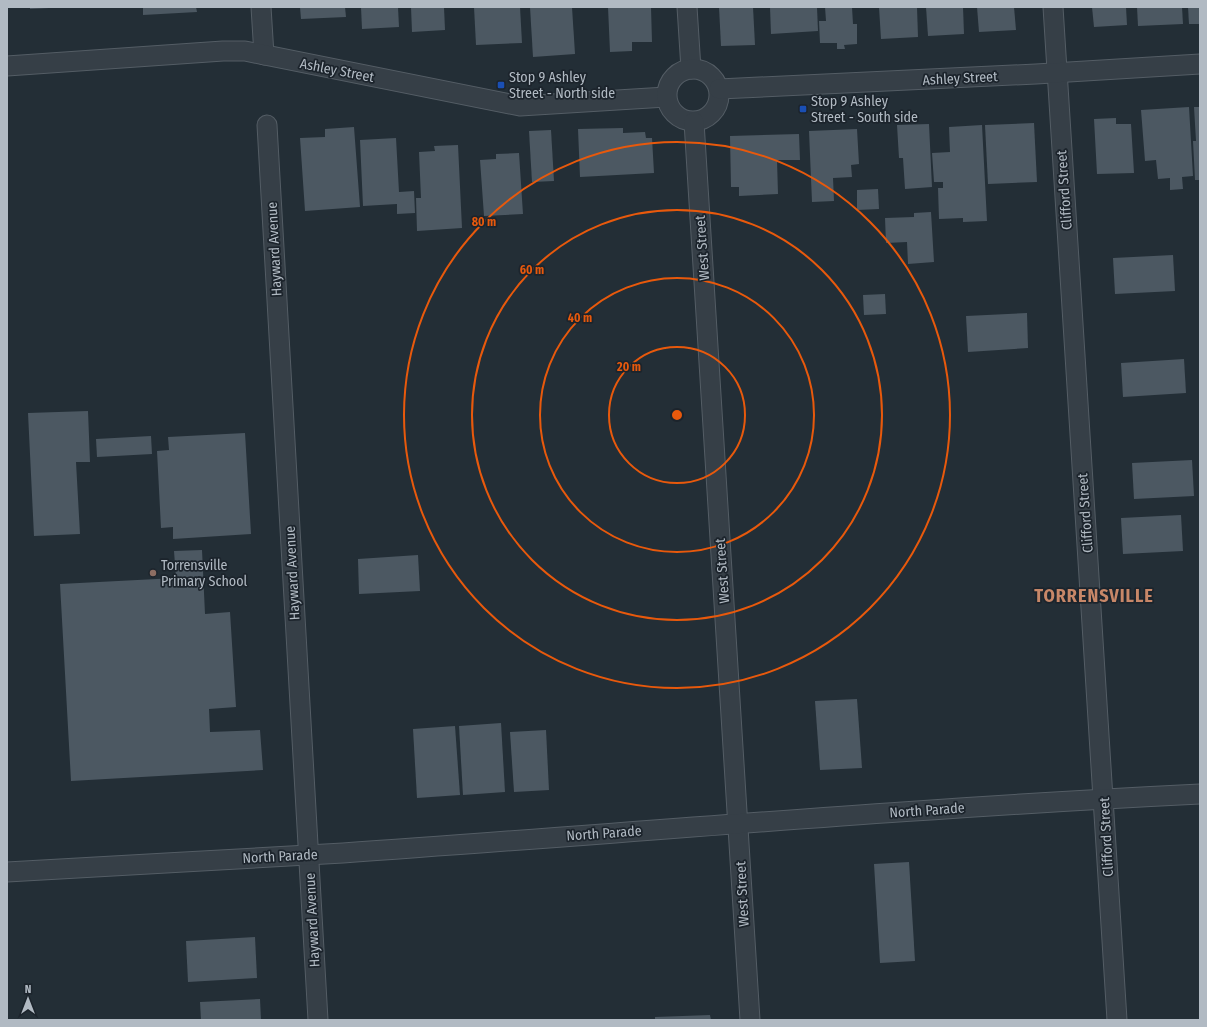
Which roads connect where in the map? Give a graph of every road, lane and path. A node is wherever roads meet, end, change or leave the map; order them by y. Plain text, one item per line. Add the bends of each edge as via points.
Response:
1 (261, 7) edge
2 (687, 7) edge
3 (1053, 7) edge
4 (264, 55) junction
5 (1200, 64) edge
6 (7, 66) edge
7 (691, 69) junction
8 (1056, 73) junction
9 (719, 89) junction
10 (666, 97) junction
11 (694, 122) junction
12 (267, 125) dead end
13 (1200, 794) edge
14 (1104, 798) junction
15 (738, 822) junction
16 (308, 855) junction
17 (7, 872) edge
18 (318, 1020) edge
19 (750, 1020) edge
20 (1117, 1020) edge

1 - 4 street
2 - 7 street
3 - 8 street, Clifford Street
4 - 6 street, Ashley Street via 245,51 223,51
4 - 10 street, Ashley Street via 520,106
5 - 8 street, Ashley Street
7 - 9 street via 709,74
7 - 10 street via 680,72 671,80
8 - 9 street, Ashley Street
8 - 14 street, Clifford Street
9 - 11 street via 717,108 706,119
10 - 11 street via 674,114 684,121
11 - 15 street, West Street
12 - 16 street, Hayward Avenue
13 - 14 street, North Parade
14 - 15 street, North Parade
14 - 20 street, Clifford Street
15 - 16 street, North Parade
15 - 19 street, West Street
16 - 17 street, North Parade
16 - 18 street, Hayward Avenue

